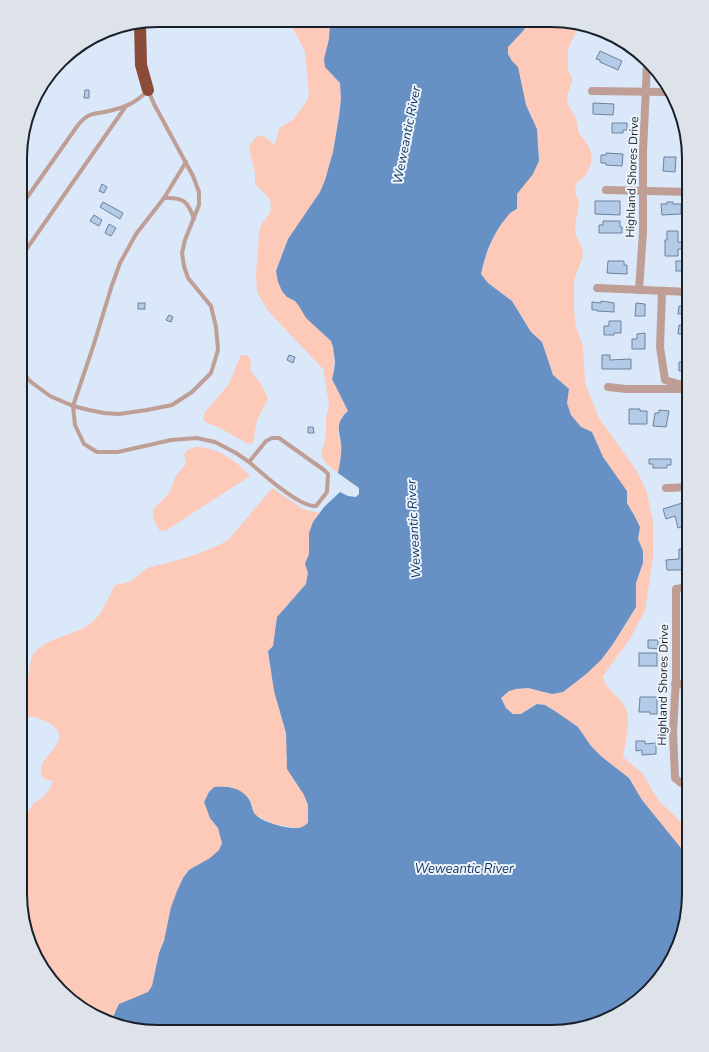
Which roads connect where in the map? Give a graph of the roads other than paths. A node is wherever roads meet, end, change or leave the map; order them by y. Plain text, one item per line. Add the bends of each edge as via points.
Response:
1 (140, 29) edge
2 (647, 70) edge
3 (148, 90) junction
4 (592, 91) dead end
5 (646, 92) junction
6 (664, 92) edge
7 (126, 106) junction
8 (186, 162) junction
9 (606, 190) dead end
10 (643, 190) junction
11 (682, 192) edge
12 (27, 197) edge
13 (164, 198) junction
14 (194, 219) junction
15 (27, 248) edge
16 (597, 288) dead end
17 (639, 290) junction
18 (662, 291) junction
19 (682, 292) edge
20 (27, 378) edge
21 (682, 386) edge
22 (608, 387) dead end
23 (682, 388) edge
24 (72, 406) junction
25 (249, 462) junction
26 (682, 487) edge
27 (666, 488) dead end
28 (682, 588) edge
29 (676, 684) junction
30 (682, 684) edge
31 (682, 783) edge

1 - 3 highway via 141,65
2 - 5 street, Highland Shores Drive
3 - 7 lane via 139,100
3 - 8 lane
4 - 5 street
5 - 6 street
5 - 10 street, Highland Shores Drive
7 - 12 lane via 108,112 93,113 85,118
7 - 15 lane
8 - 13 lane
8 - 14 lane via 199,192 200,206
9 - 10 street
10 - 11 street
10 - 17 street, Highland Shores Drive
13 - 14 lane via 180,198 188,203
13 - 24 lane via 136,234 120,263
14 - 24 lane via 182,253 188,278 211,306 218,350 211,373 192,392 172,405 119,414
16 - 17 street
17 - 18 street
18 - 19 street
18 - 21 street via 660,347 666,380
20 - 24 lane via 50,396
22 - 23 street
24 - 25 lane via 75,426 80,437 84,444 97,452 118,452 171,440 197,438 215,442
25 - 25 lane via 274,483 311,507 316,506 327,492 328,474 279,438 266,441
26 - 27 street
28 - 29 street, Highland Shores Drive via 676,589
29 - 30 street
29 - 31 street, Highland Shores Drive via 674,773 675,778

